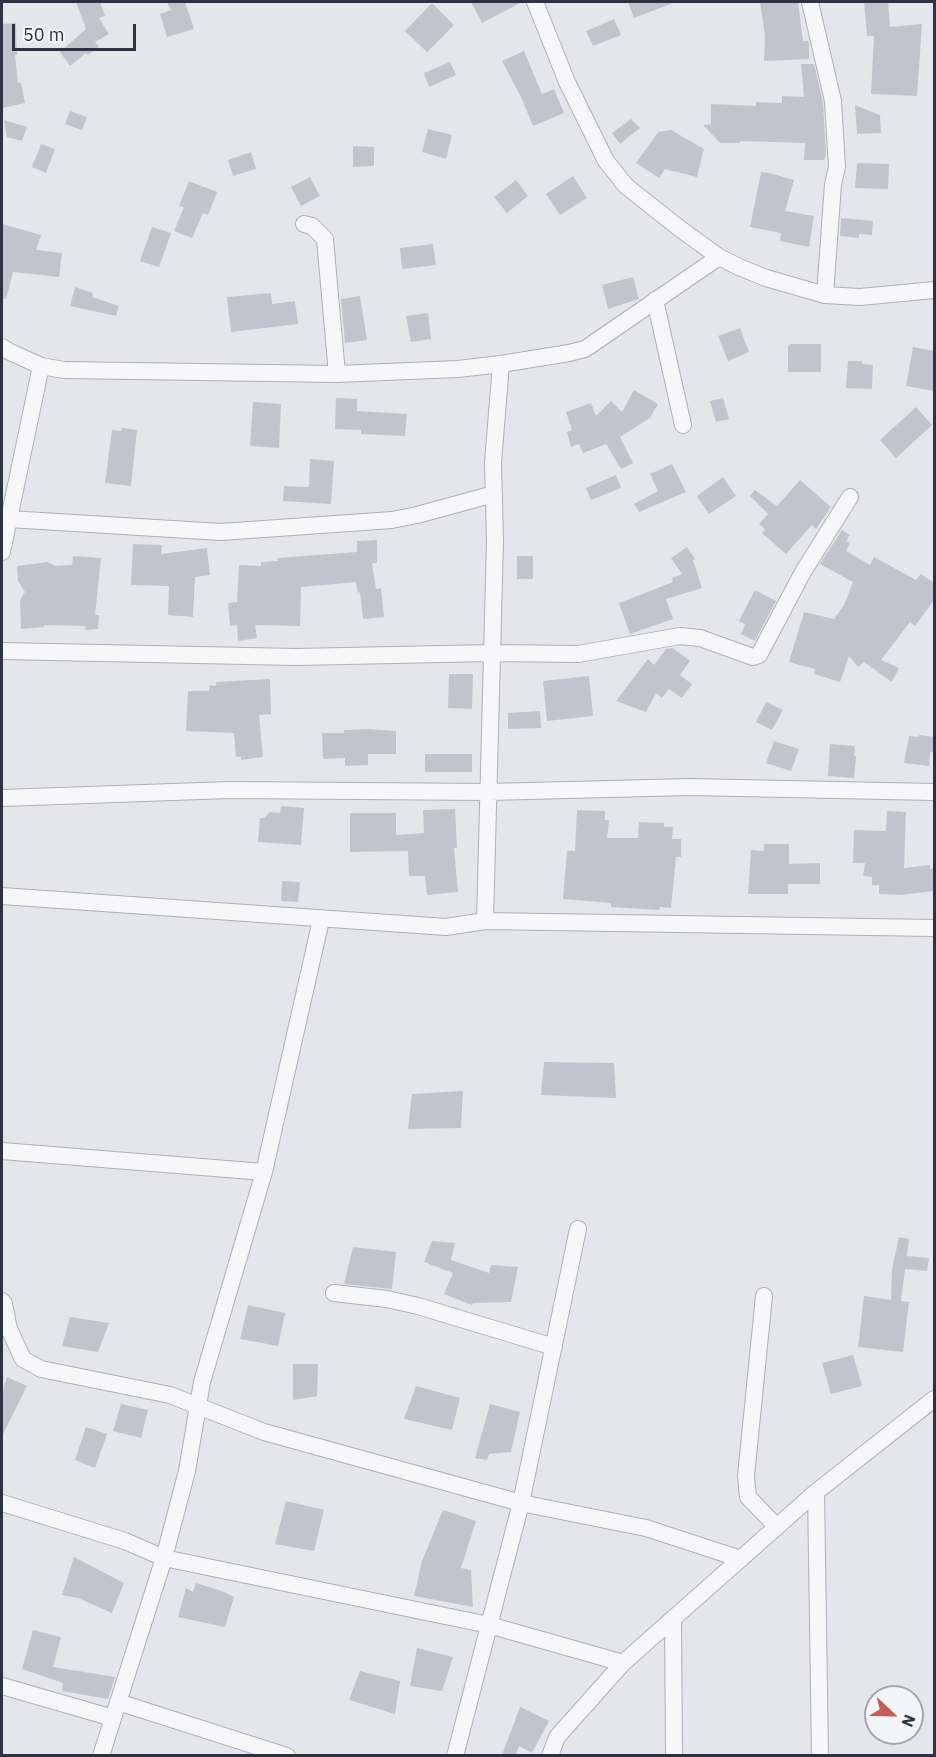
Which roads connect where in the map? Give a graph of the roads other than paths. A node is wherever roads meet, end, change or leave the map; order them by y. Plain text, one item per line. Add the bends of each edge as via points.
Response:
1 (535, 2) edge
2 (810, 2) edge
3 (304, 224) dead end
4 (719, 257) junction
5 (934, 290) edge
6 (825, 295) junction
7 (655, 300) junction
8 (2, 346) edge
9 (501, 364) junction
10 (41, 366) junction
11 (337, 374) junction
12 (683, 425) dead end
13 (494, 494) junction
14 (850, 497) dead end
15 (9, 519) junction
16 (2, 552) edge
17 (2, 651) edge
18 (492, 653) junction
19 (488, 792) junction
20 (934, 792) edge
21 (2, 798) edge
22 (2, 896) edge
23 (321, 920) junction
24 (485, 921) junction
25 (934, 928) edge
26 (2, 1150) edge
27 (264, 1172) junction
28 (578, 1228) dead end
29 (334, 1293) dead end
30 (764, 1296) dead end
31 (2, 1301) edge
32 (554, 1347) junction
33 (934, 1399) edge
34 (197, 1406) junction
35 (816, 1492) junction
36 (2, 1503) edge
37 (521, 1503) junction
38 (777, 1527) junction
39 (164, 1558) junction
40 (741, 1559) junction
41 (673, 1620) junction
42 (489, 1625) junction
43 (623, 1663) junction
44 (2, 1686) edge
45 (115, 1710) junction
46 (101, 1755) edge
47 (288, 1755) edge
48 (455, 1755) edge
49 (550, 1755) edge
50 (674, 1755) edge
51 (820, 1755) edge

1 - 4 street via 567,82 606,160 626,186
2 - 6 street via 833,100 837,167
3 - 11 street via 312,226 325,240
4 - 6 street via 766,278
4 - 7 street
5 - 6 street via 860,297
7 - 9 street via 585,349
7 - 12 street
8 - 10 street
9 - 11 street
9 - 13 street
10 - 11 street via 64,370
10 - 15 street
13 - 15 street via 392,520 221,532
13 - 18 street
14 - 18 street via 803,572 759,655 747,656 712,641 680,636 578,654
15 - 16 street
17 - 18 street via 296,657
18 - 19 street
19 - 20 street via 690,787
19 - 21 street via 230,790
19 - 24 street
22 - 23 street
23 - 24 street via 446,927
23 - 27 street
24 - 25 street
26 - 27 street
27 - 34 street
28 - 32 street
29 - 32 street via 418,1306
30 - 38 street via 746,1476 748,1497
31 - 34 street via 23,1359 41,1369 170,1395
32 - 37 street
33 - 35 street
34 - 37 street via 264,1432
34 - 39 street via 187,1471
35 - 38 street
35 - 51 street
36 - 39 street via 125,1540
37 - 40 street via 646,1528
37 - 42 street
38 - 40 street
39 - 42 street
39 - 45 street
40 - 41 street
41 - 43 street
41 - 50 street
42 - 43 street
42 - 48 street
43 - 49 street via 557,1737
44 - 45 street
45 - 46 street
45 - 47 street

